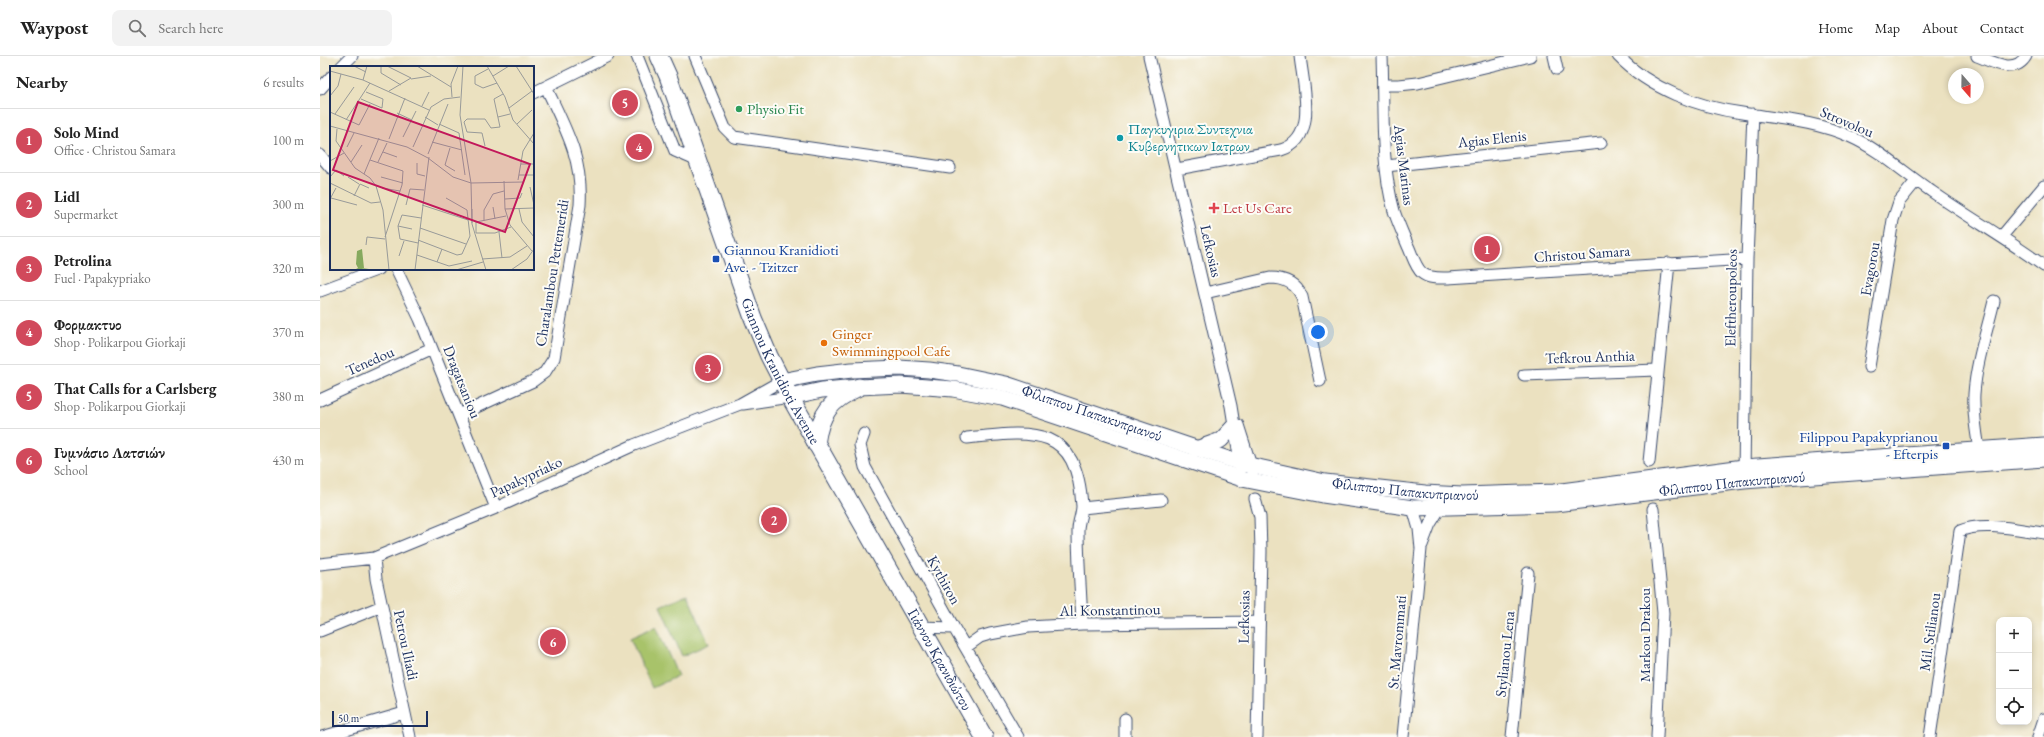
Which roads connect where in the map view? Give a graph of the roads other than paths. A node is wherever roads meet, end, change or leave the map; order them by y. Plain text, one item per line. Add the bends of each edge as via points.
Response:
1 (352, 56) edge
2 (608, 56) edge
3 (637, 56) edge
4 (659, 56) edge
5 (695, 56) edge
6 (1149, 56) edge
7 (1300, 56) edge
8 (1382, 56) edge
9 (1530, 56) edge
10 (1554, 56) edge
11 (1618, 56) edge
12 (1977, 56) edge
13 (2026, 56) edge
14 (342, 66) edge
15 (1557, 69) dead end
16 (330, 78) edge
17 (1383, 84) junction
18 (546, 87) junction
19 (320, 89) edge
20 (534, 93) edge
21 (1753, 114) junction
22 (1601, 143) dead end
23 (320, 155) edge
24 (698, 161) junction
25 (1386, 166) junction
26 (330, 167) edge
27 (950, 168) dead end
28 (1177, 169) junction
29 (1916, 181) junction
30 (2044, 186) edge
31 (2002, 236) junction
32 (1746, 259) junction
33 (1669, 263) junction
34 (2044, 266) edge
35 (376, 270) edge
36 (396, 270) edge
37 (1420, 272) joint
38 (320, 291) edge
39 (1205, 293) junction
40 (1994, 301) dead end
41 (432, 349) junction
42 (1869, 367) dead end
43 (1657, 370) junction
44 (1524, 375) dead end
45 (781, 381) junction
46 (1320, 381) dead end
47 (858, 386) junction
48 (790, 397) junction
49 (320, 400) edge
50 (740, 404) junction
51 (1231, 406) junction
52 (459, 416) junction
53 (1234, 426) junction
54 (864, 434) dead end
55 (967, 438) dead end
56 (816, 444) junction
57 (2044, 445) edge
58 (1196, 449) junction
59 (1979, 449) junction
60 (2044, 459) edge
61 (1649, 462) dead end
62 (1246, 464) junction
63 (1744, 474) junction
64 (1249, 480) junction
65 (1255, 499) dead end
66 (1161, 500) dead end
67 (496, 508) junction
68 (1082, 508) junction
69 (1413, 508) junction
70 (1440, 508) junction
71 (1653, 509) dead end
72 (2044, 533) edge
73 (1421, 549) junction
74 (374, 558) junction
75 (320, 564) edge
76 (1528, 573) dead end
77 (895, 583) joint
78 (382, 606) junction
79 (1259, 622) junction
80 (1082, 624) junction
81 (919, 627) junction
82 (954, 628) junction
83 (320, 630) edge
84 (966, 647) junction
85 (404, 713) junction
86 (1125, 719) dead end
87 (2044, 719) edge
88 (322, 737) edge
89 (410, 737) edge
90 (984, 737) edge
91 (1018, 737) edge
92 (1125, 737) edge
93 (1257, 737) edge
94 (1403, 737) edge
95 (1512, 737) edge
96 (1657, 737) edge
97 (1930, 737) edge
98 (2038, 737) edge

1 - 14 street
2 - 18 street
3 - 24 street via 675,151
4 - 24 main road, Giannou Kranidioti Avenue
5 - 27 street via 725,128 734,137
6 - 28 street, Lefkosias
7 - 28 street via 1306,117 1302,134 1295,144 1282,150
8 - 17 street, Agias Marinas
9 - 17 street via 1418,83
10 - 15 street
11 - 21 street, Strovolou via 1638,74 1671,92 1716,109
12 - 13 street via 2000,65 2012,66 2022,62
16 - 19 street
17 - 25 street, Agias Marinas
18 - 20 street
18 - 52 street, Charalambou Pettemeridi via 574,150 581,188 554,358 545,372 532,382
21 - 29 street, Strovolou via 1812,123 1851,137 1869,146
21 - 32 street, Eleftheroupoleos
22 - 25 street, Agias Elenis
23 - 26 street
24 - 45 main road, Giannou Kranidioti Avenue via 753,318
25 - 37 street, Agias Marinas via 1395,213
28 - 39 street, Lefkosias
29 - 31 street, Strovolou
29 - 42 street, Evagorou via 1900,202 1895,216
30 - 31 street
31 - 34 street, Strovolou
32 - 33 street, Christou Samara
32 - 63 street, Eleftheroupoleos
33 - 37 street, Christou Samara via 1448,278 1432,277
33 - 43 street
35 - 38 street
36 - 41 street, Dragatsaniou
39 - 46 street via 1270,278 1290,282 1302,297
39 - 51 street, Lefkosias
40 - 59 street via 1975,384 1974,412
41 - 49 street, Tenedou
41 - 52 street, Dragatsaniou
43 - 44 street, Tefkrou Anthia
43 - 61 street
45 - 48 main road, Giannou Kranidioti Avenue
45 - 50 street, Papakypriako
45 - 58 main road, Φίλιππου Παπακυπριανού via 852,370 899,368 958,374 1006,384
47 - 48 main road, Φίλιππου Παπακυπριανού
47 - 56 main road via 826,410
47 - 64 main road, Φίλιππου Παπακυπριανού via 927,386 1002,398
48 - 50 street, Papakypriako
48 - 56 main road, Giannou Kranidioti Avenue
50 - 67 street, Papakypriako via 634,445
51 - 53 street, Lefkosias
51 - 62 street, Lefkosias
52 - 67 street, Dragatsaniou
53 - 58 main road via 1221,440
53 - 62 street, Lefkosias
54 - 82 street, Kythiron via 860,445 865,467
55 - 68 street via 1029,433 1053,440 1063,449 1075,470
56 - 77 main road, Giannou Kranidioti Avenue
57 - 59 main road, Φίλιππου Παπακυπριανού
58 - 62 main road, Φίλιππου Παπακυπριανού
59 - 63 main road, Φίλιππου Παπακυπριανού
60 - 63 main road, Φίλιππου Παπακυπριανού
62 - 63 main road, Φίλιππου Παπακυπριανού via 1325,482 1462,495 1554,492
62 - 64 street, Lefkosias
63 - 70 main road, Φίλιππου Παπακυπριανού via 1555,504
64 - 69 main road, Φίλιππου Παπακυπριανού via 1323,495
65 - 79 street, Lefkosias via 1260,517
66 - 68 street
67 - 74 street, Papakypriako
68 - 80 street via 1078,530
69 - 70 main road, Φίλιππου Παπακυπριανού
69 - 73 street, St. Mavrommati
70 - 73 street, St. Mavrommati via 1430,524
71 - 96 street, Markou Drakou via 1663,613
72 - 97 street, Mil. Stilianou via 1984,526 1960,531
73 - 94 street, St. Mavrommati
74 - 75 street, Papakypriako
74 - 78 street, Petrou Iliadi
76 - 95 street, Stylianou Lena
77 - 81 main road, Γιάννου Κρανιδιώτου
78 - 83 street
78 - 85 street, Petrou Iliadi
79 - 80 street, Al. Konstantinou
79 - 93 street, Lefkosias
80 - 84 street, Al. Konstantinou via 1001,631 980,637
81 - 82 street
81 - 90 main road, Γιάννου Κρανιδιώτου
82 - 84 street, Kythiron
84 - 91 street, Kythiron
85 - 88 street
85 - 89 street, Petrou Iliadi
86 - 92 street
87 - 98 street

